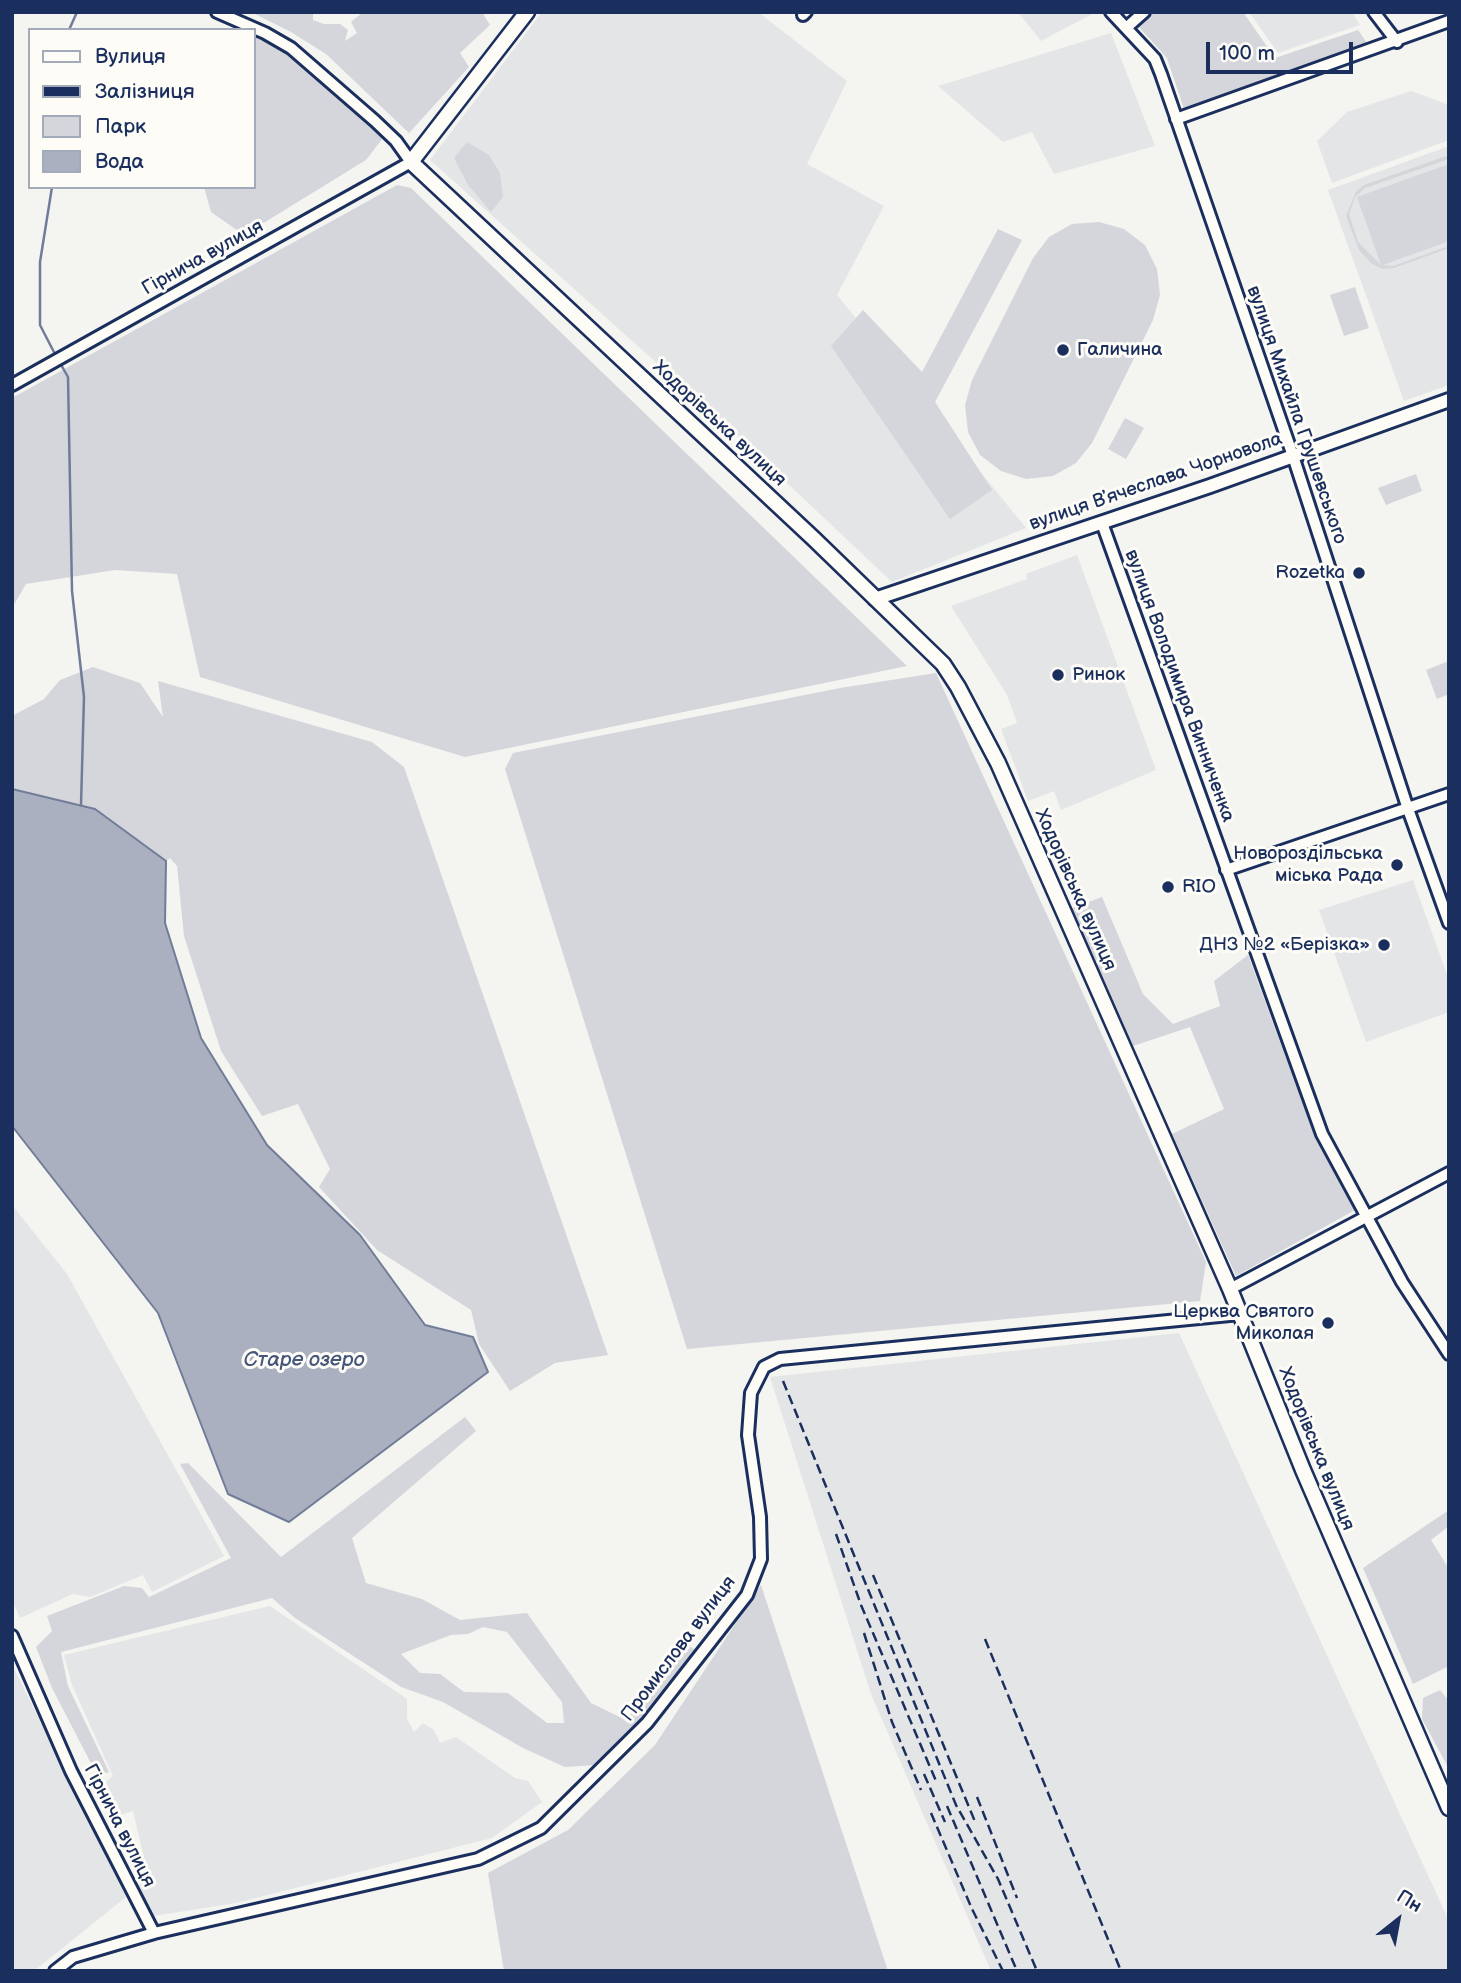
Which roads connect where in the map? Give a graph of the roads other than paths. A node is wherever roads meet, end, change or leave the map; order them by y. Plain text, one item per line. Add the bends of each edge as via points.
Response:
1 (217, 12) edge
2 (527, 12) edge
3 (1111, 12) edge
4 (1144, 12) edge
5 (1374, 12) edge
6 (231, 16) edge
7 (1449, 22) edge
8 (255, 28) edge
9 (256, 28) edge
10 (1126, 29) junction
11 (1398, 42) junction
12 (1176, 119) junction
13 (411, 162) junction
14 (12, 385) edge
15 (1449, 400) edge
16 (1293, 456) junction
17 (1102, 523) junction
18 (875, 599) junction
19 (1449, 794) edge
20 (1408, 809) junction
21 (1226, 870) junction
22 (1449, 923) edge
23 (1449, 1172) edge
24 (1365, 1216) junction
25 (1230, 1289) junction
26 (1240, 1314) junction
27 (1449, 1354) edge
28 (12, 1636) edge
29 (1449, 1808) edge
30 (153, 1933) junction
31 (55, 1971) edge

1 - 6 street
2 - 13 main road
3 - 10 street, вулиця Михайла Грушевського
4 - 10 street
5 - 11 street
6 - 8 street
7 - 11 street
9 - 13 street via 300,55 389,134
10 - 12 street, вулиця Михайла Грушевського via 1155,59
11 - 12 street
12 - 16 street, вулиця Михайла Грушевського
13 - 14 street, Гірнича вулиця
13 - 18 main road, Ходорівська вулиця
15 - 16 street, вулиця Вʼячеслава Чорновола
16 - 17 street, вулиця Вʼячеслава Чорновола
16 - 20 street, вулиця Михайла Грушевського
17 - 18 street, вулиця Вʼячеслава Чорновола
17 - 21 street, вулиця Володимира Винниченка
18 - 25 main road, Ходорівська вулиця via 943,664 998,763
19 - 20 street
20 - 21 street
20 - 22 street, вулиця Михайла Грушевського
21 - 24 street, вулиця Володимира Винниченка via 1322,1134
23 - 24 street
24 - 25 street
24 - 27 street, вулиця Володимира Винниченка
25 - 26 main road, Ходорівська вулиця
26 - 29 main road, Ходорівська вулиця
26 - 30 street, Промислова вулиця via 780,1359 764,1367 751,1393 748,1435 761,1559 747,1595 647,1723 541,1828 478,1859
28 - 30 street, Гірнича вулиця via 71,1771
30 - 31 street via 73,1957

